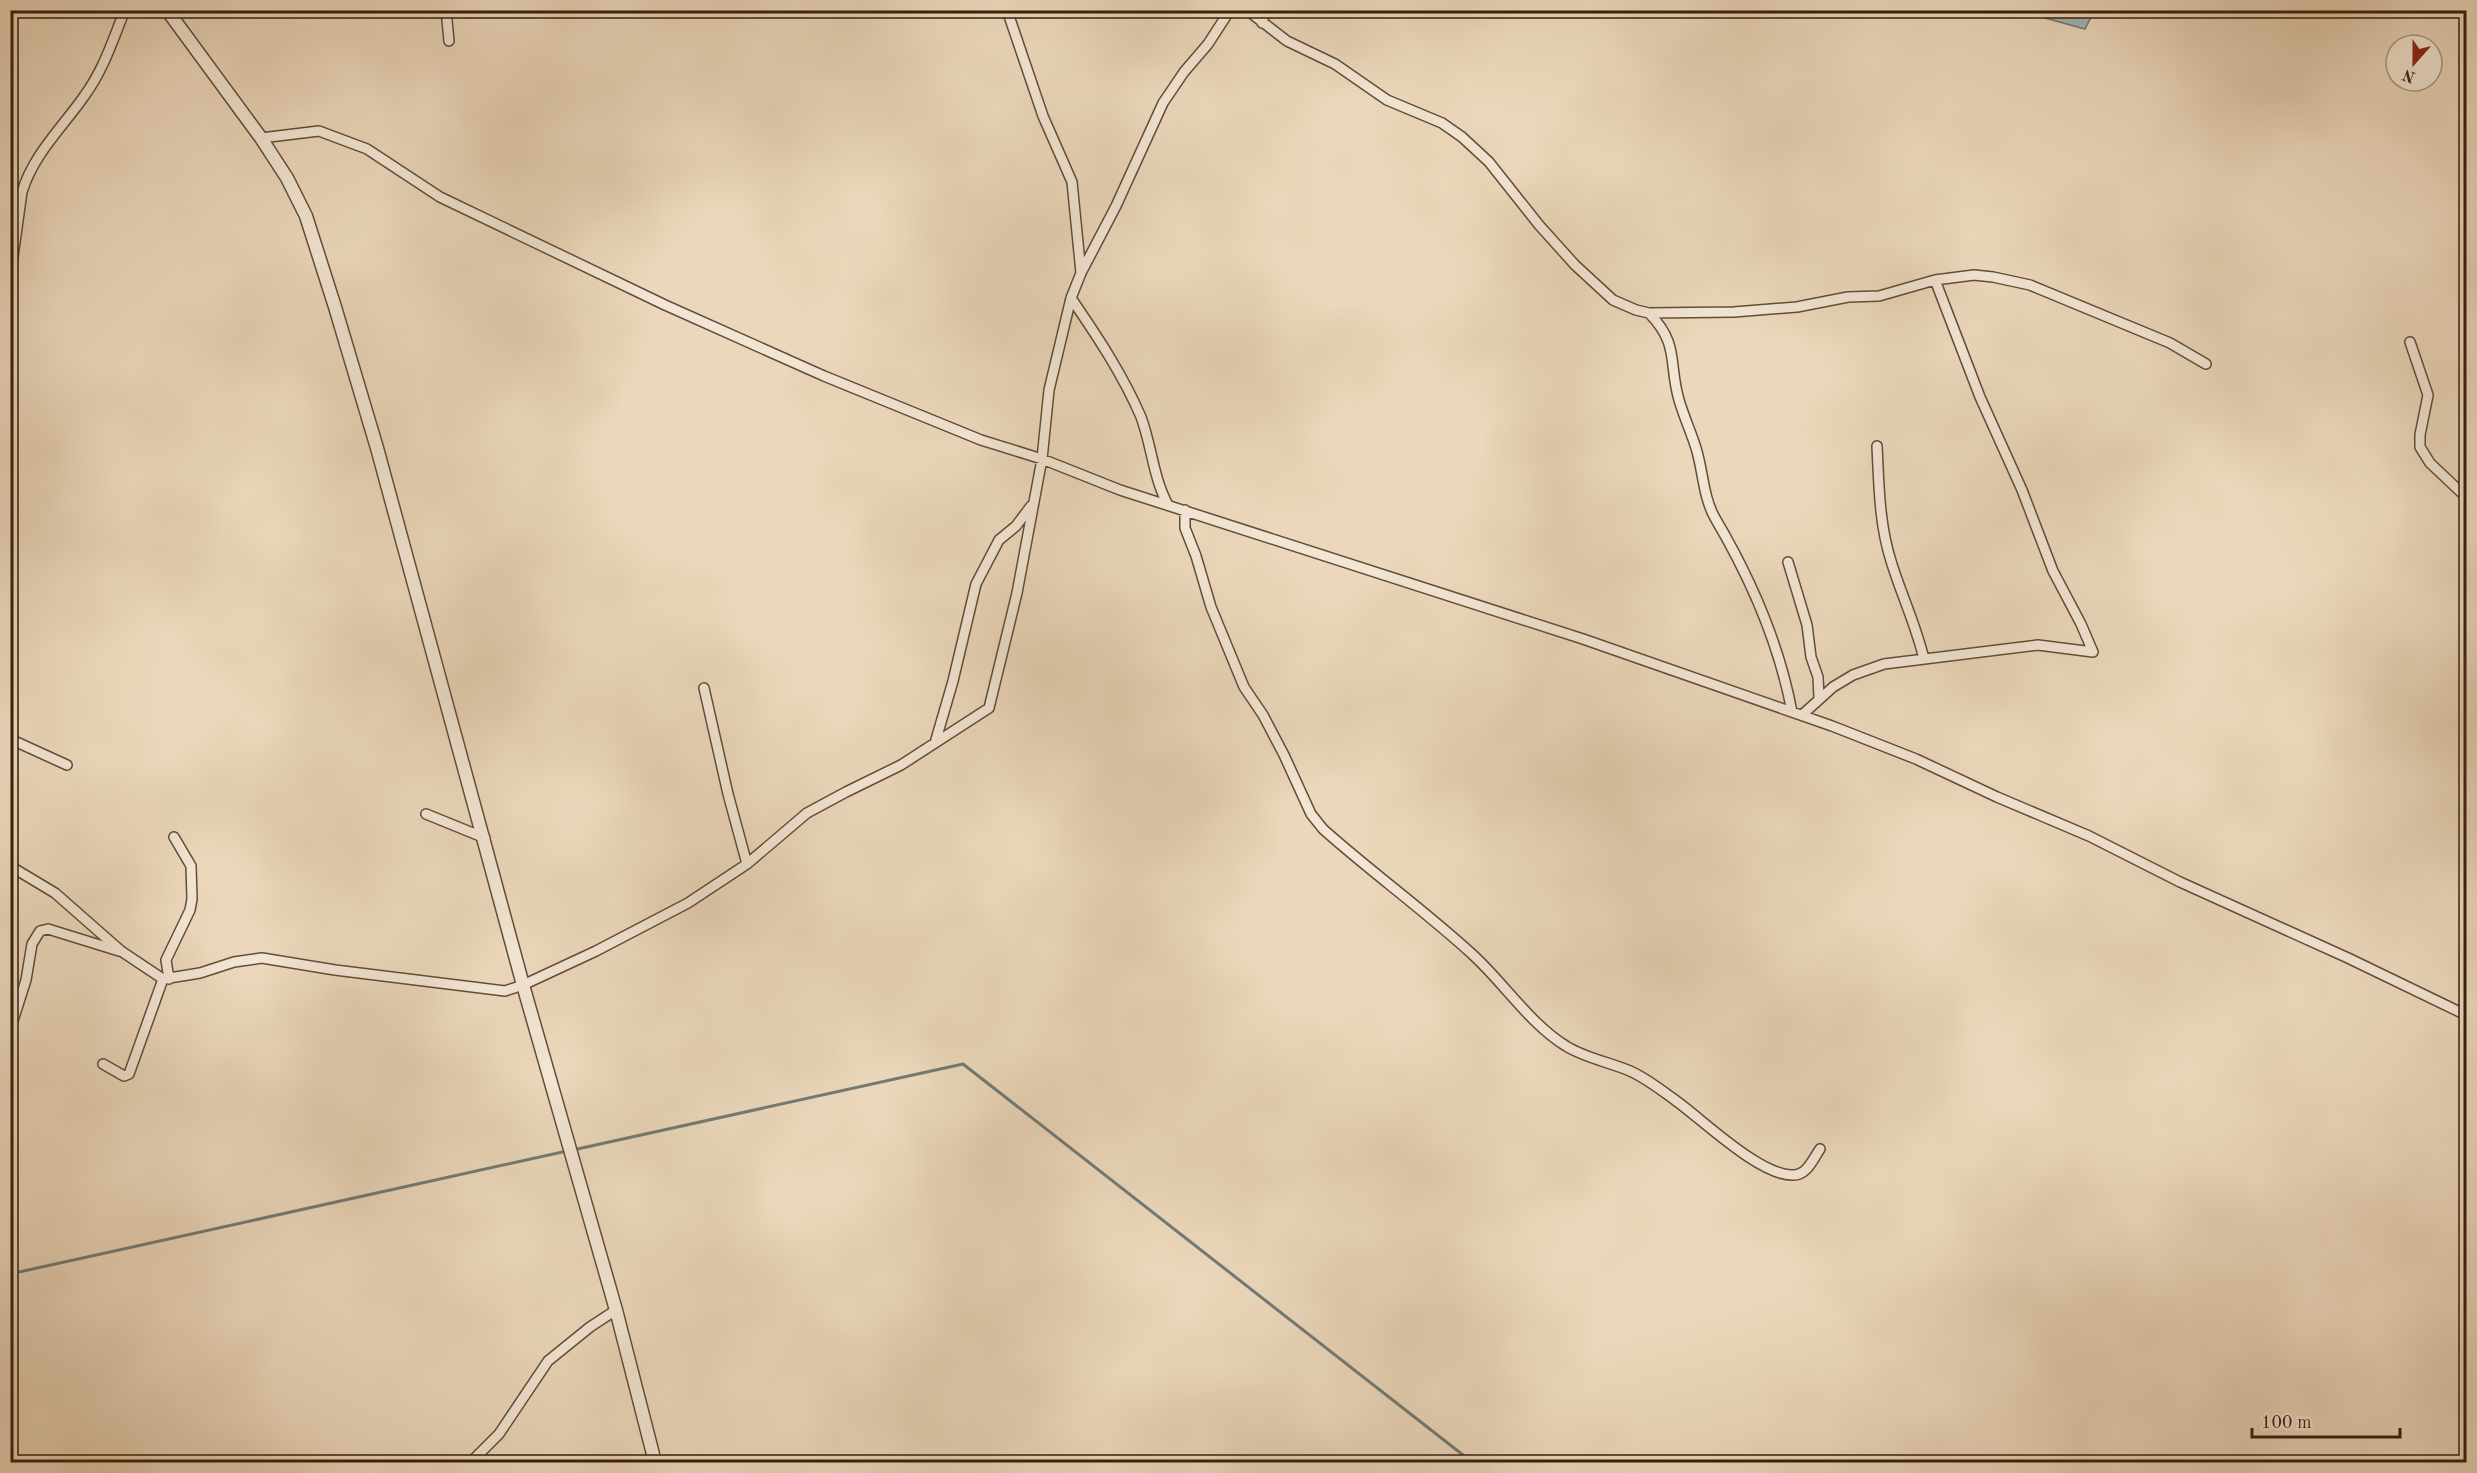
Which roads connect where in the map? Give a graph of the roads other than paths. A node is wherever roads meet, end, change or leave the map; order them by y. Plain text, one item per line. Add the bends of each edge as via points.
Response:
1 (125, 10) edge
2 (167, 10) edge
3 (446, 10) edge
4 (1008, 10) edge
5 (1230, 10) edge
6 (1247, 10) edge
7 (1266, 10) edge
8 (1262, 23) junction
9 (449, 41) dead end
10 (261, 138) junction
11 (1081, 273) junction
12 (10, 278) edge
13 (1935, 280) junction
14 (1071, 298) junction
15 (1649, 313) junction
16 (2409, 342) dead end
17 (2206, 364) dead end
18 (1877, 446) dead end
19 (1042, 459) junction
20 (2466, 497) edge
21 (1034, 503) junction
22 (1168, 505) junction
23 (1185, 510) junction
24 (1788, 562) dead end
25 (1924, 659) junction
26 (705, 688) dead end
27 (1819, 699) junction
28 (1792, 712) junction
29 (1802, 716) junction
30 (10, 739) edge
31 (935, 743) junction
32 (68, 765) dead end
33 (426, 814) dead end
34 (174, 837) dead end
35 (484, 838) junction
36 (747, 864) junction
37 (10, 866) edge
38 (121, 951) junction
39 (166, 979) junction
40 (523, 985) junction
41 (2466, 1015) edge
42 (11, 1027) edge
43 (103, 1064) dead end
44 (1820, 1149) dead end
45 (616, 1310) junction
46 (471, 1462) edge
47 (655, 1462) edge

1 - 12 street via 104,64 86,95 44,147 26,179
2 - 10 street
3 - 9 street
4 - 11 street via 1036,98 1072,182
5 - 11 street via 1162,103
6 - 8 street
7 - 8 street
8 - 15 street via 1387,99 1442,123 1462,137 1489,162 1575,265 1613,300
10 - 19 street via 319,131 367,149 440,197 740,340 969,435
10 - 35 street via 306,216
11 - 14 street
13 - 15 street via 1879,296 1848,297 1797,307
13 - 17 street via 1974,275 2030,285 2170,343
13 - 25 street via 2053,571 2092,652 2038,645
14 - 19 street via 1049,390
14 - 22 street via 1130,391 1150,445 1159,488
15 - 28 street via 1667,335 1677,393 1708,500 1763,611 1784,672
16 - 20 street via 2427,389 2420,447 2430,463
18 - 25 street via 1883,527
19 - 21 street
19 - 22 street
21 - 31 street via 999,540 976,584
21 - 31 street via 989,708
22 - 23 street
23 - 28 street via 1583,639
23 - 44 street via 1185,528 1211,607 1244,687 1279,745 1311,814 1323,829 1471,953 1565,1046 1647,1080 1733,1147 1779,1172 1800,1175
24 - 27 street via 1807,626
25 - 27 street via 1853,675
26 - 36 street
27 - 29 street
28 - 29 street
29 - 41 street via 1916,759 2089,836
30 - 32 street
31 - 36 street via 807,813
33 - 35 street
34 - 39 street via 191,866 192,899 166,960
35 - 40 street
36 - 40 street via 649,925
37 - 38 street via 55,893
38 - 39 street
38 - 42 street via 48,929 40,931 32,944 26,980
39 - 40 street via 262,958 505,991
39 - 43 street via 129,1074 124,1076
40 - 45 street
45 - 46 street via 548,1361 499,1434
45 - 47 street

